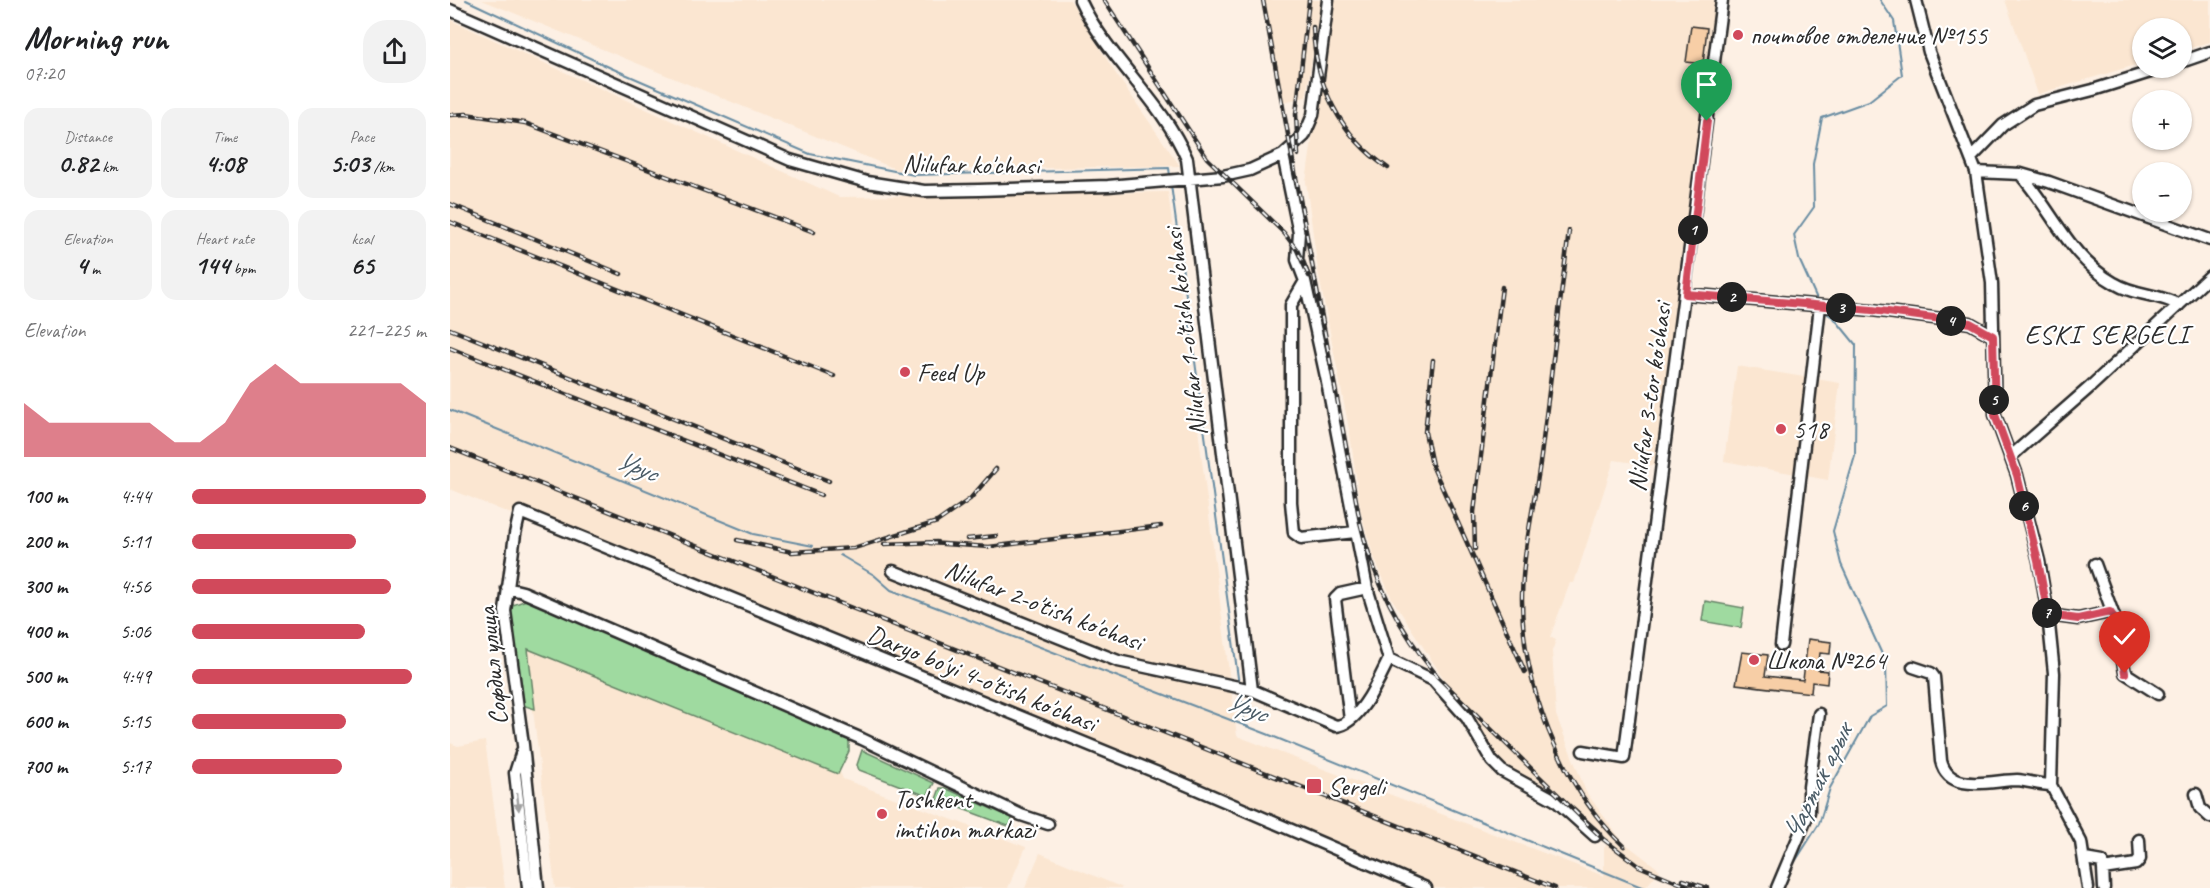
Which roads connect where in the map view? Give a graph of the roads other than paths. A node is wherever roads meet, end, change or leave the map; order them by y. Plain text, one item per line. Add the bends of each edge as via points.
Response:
1 (1080, 0) edge
2 (1328, 0) edge
3 (1722, 0) edge
4 (1916, 0) edge
5 (450, 9) edge
6 (2210, 52) edge
7 (2192, 58) edge
8 (2132, 78) edge
9 (1283, 155) junction
10 (1972, 157) junction
11 (1976, 172) junction
12 (2021, 174) junction
13 (1189, 179) junction
14 (2210, 240) edge
15 (2210, 276) edge
16 (1305, 281) junction
17 (1686, 294) junction
18 (2179, 305) junction
19 (1820, 306) junction
20 (1993, 336) junction
21 (2010, 457) junction
22 (520, 512) joint
23 (1355, 532) junction
24 (2095, 564) dead end
25 (893, 571) dead end
26 (507, 588) junction
27 (1367, 588) junction
28 (2110, 612) junction
29 (2048, 615) junction
30 (1781, 645) dead end
31 (1389, 659) junction
32 (1913, 667) dead end
33 (1252, 690) junction
34 (2158, 694) dead end
35 (1819, 714) dead end
36 (1350, 720) junction
37 (1582, 751) dead end
38 (2051, 785) junction
39 (2196, 794) dead end
40 (2210, 817) edge
41 (1048, 824) dead end
42 (1595, 836) dead end
43 (2139, 840) dead end
44 (2085, 859) junction
45 (2103, 869) junction
46 (533, 884) edge
47 (1426, 888) edge
48 (1777, 888) edge
49 (2088, 888) edge
50 (2104, 888) edge

1 - 13 street, Nilufar 1-o'tish ko'chasi via 1120,62 1175,131 1187,159
2 - 9 street, Nilufar ko'chasi via 1313,115 1304,136
3 - 17 street, Nilufar 3-tor ko'chasi
4 - 10 street via 1929,52
5 - 13 street, Nilufar ko'chasi via 790,160 867,182 924,191 1108,186
6 - 7 street
8 - 10 street via 2034,105 2003,125
9 - 13 street, Nilufar ko'chasi via 1240,173
9 - 16 street via 1299,233 1297,260
10 - 11 street
11 - 12 street
11 - 20 street via 1992,284
12 - 14 street
12 - 18 street via 2073,248 2094,270 2127,290 2166,297
13 - 33 street, Nilufar 1-o'tish ko'chasi
15 - 18 street
16 - 23 street
16 - 23 street via 1291,305 1294,532 1300,538
17 - 19 street
17 - 37 street, Nilufar 3-tor ko'chasi via 1624,758
18 - 21 street
19 - 20 street via 1970,323
19 - 30 street
20 - 21 street via 1995,415
21 - 29 street
22 - 26 street, Софдил улица
22 - 47 street, Daryo bo'yi 4-o'tish ko'chasi via 1180,782
23 - 27 street
24 - 28 street
25 - 33 street, Nilufar 2-o'tish ko'chasi via 1118,661
26 - 41 street via 862,739 1021,815
26 - 46 street, Софдил улица via 505,611 523,745
27 - 31 street
27 - 36 street via 1340,594 1335,602
28 - 29 street via 2078,619
28 - 34 street via 2115,619 2125,673
29 - 38 street via 2054,673
31 - 36 street via 1374,690
31 - 42 street via 1432,680 1467,718 1502,771 1555,800
32 - 38 street via 1934,677 1941,761 1947,773 1962,783 2018,780
33 - 36 street, Nilufar 2-o'tish ko'chasi via 1330,724 1343,725
35 - 48 street via 1809,812
38 - 44 street via 2078,833
39 - 40 street via 2200,808
43 - 45 street via 2138,863
44 - 45 street via 2102,862
44 - 49 street
45 - 50 street

